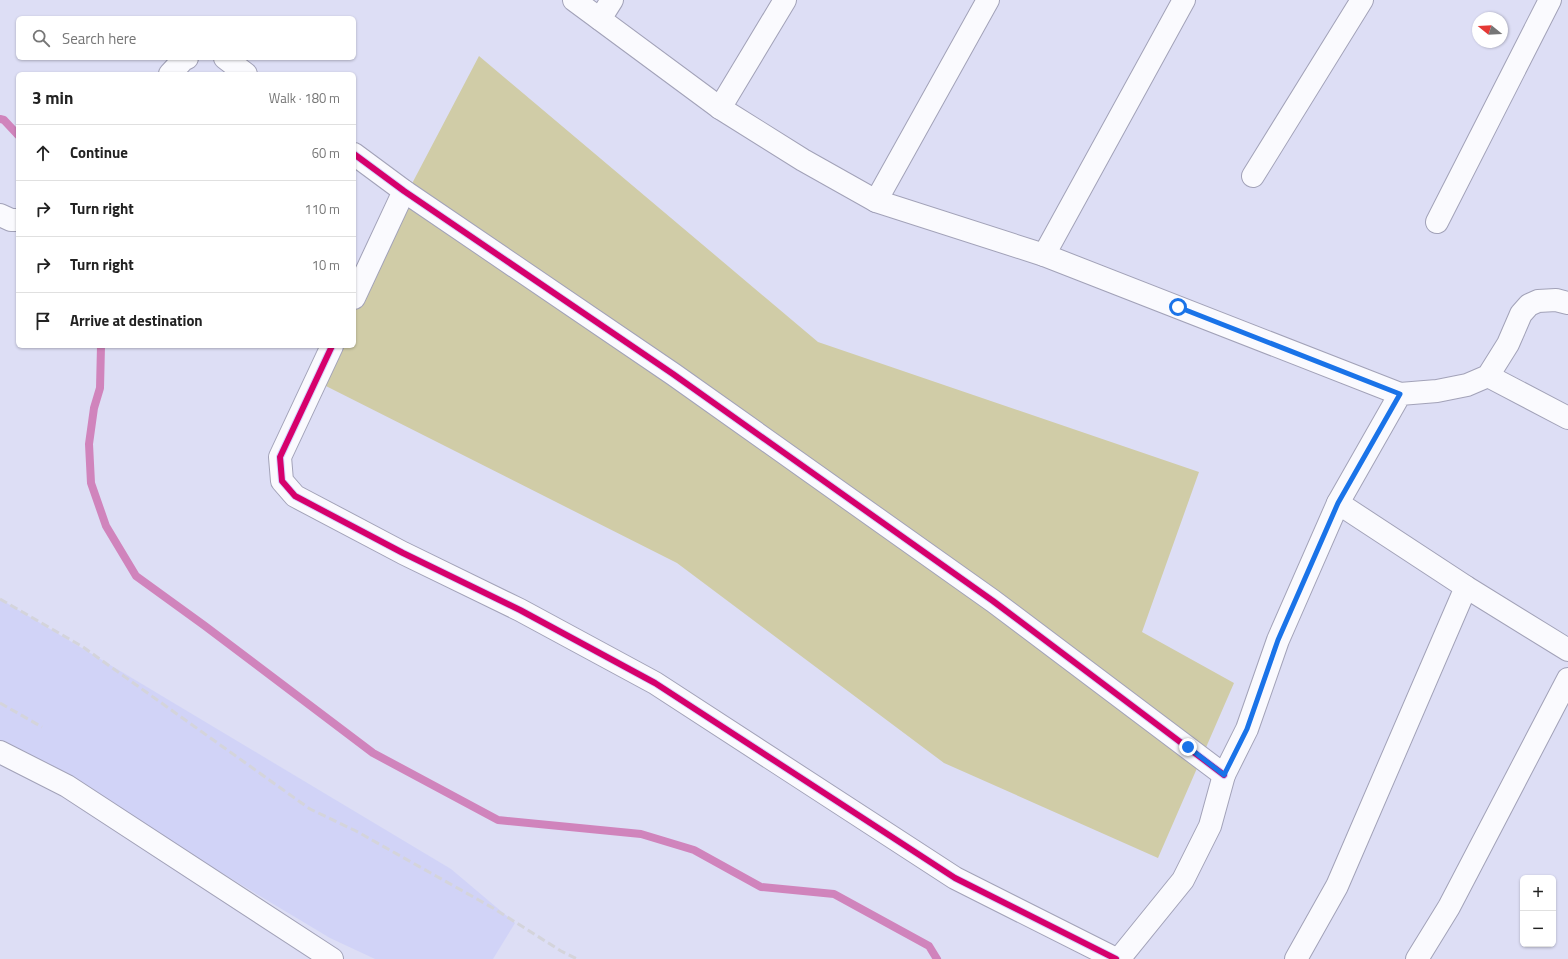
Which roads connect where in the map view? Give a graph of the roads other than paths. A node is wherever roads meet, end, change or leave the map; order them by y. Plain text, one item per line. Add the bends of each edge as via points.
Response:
1 (574, 0) edge
2 (612, 0) edge
3 (785, 0) edge
4 (988, 0) edge
5 (1184, 0) edge
6 (1362, 0) edge
7 (1550, 0) edge
8 (600, 19) junction
9 (183, 60) edge
10 (228, 60) edge
11 (172, 72) edge
12 (243, 72) edge
13 (720, 108) junction
14 (356, 155) edge
15 (1253, 176) dead end
16 (404, 191) junction
17 (876, 201) junction
18 (0, 215) edge
19 (16, 220) edge
20 (1437, 222) dead end
21 (1044, 256) junction
22 (356, 294) edge
23 (1568, 303) edge
24 (331, 348) edge
25 (1488, 376) junction
26 (1400, 394) junction
27 (1568, 418) edge
28 (1338, 503) junction
29 (1466, 587) junction
30 (1568, 650) edge
31 (1568, 679) edge
32 (0, 752) edge
33 (1224, 775) junction
34 (332, 959) edge
35 (1116, 959) edge
36 (1119, 959) edge
37 (1296, 959) edge
38 (1417, 959) edge

1 - 8 street
2 - 8 street
3 - 13 street
4 - 17 street
5 - 21 street
6 - 15 street
7 - 20 street
8 - 13 street
9 - 11 street
10 - 12 street
13 - 17 street via 803,160
14 - 16 street
16 - 22 street
16 - 33 street via 673,374 993,601
17 - 21 street
18 - 19 street
21 - 26 street
23 - 25 street via 1556,300 1538,301 1529,305 1521,314 1508,344
24 - 35 street via 280,457 282,481 295,496 520,610 655,683 955,878
25 - 26 street via 1467,385
25 - 27 street
26 - 28 street
28 - 29 street
28 - 33 street via 1278,640 1247,729
29 - 30 street
29 - 37 street via 1337,886
31 - 38 street via 1449,907
32 - 34 street via 66,786
33 - 36 street via 1210,826 1183,880

